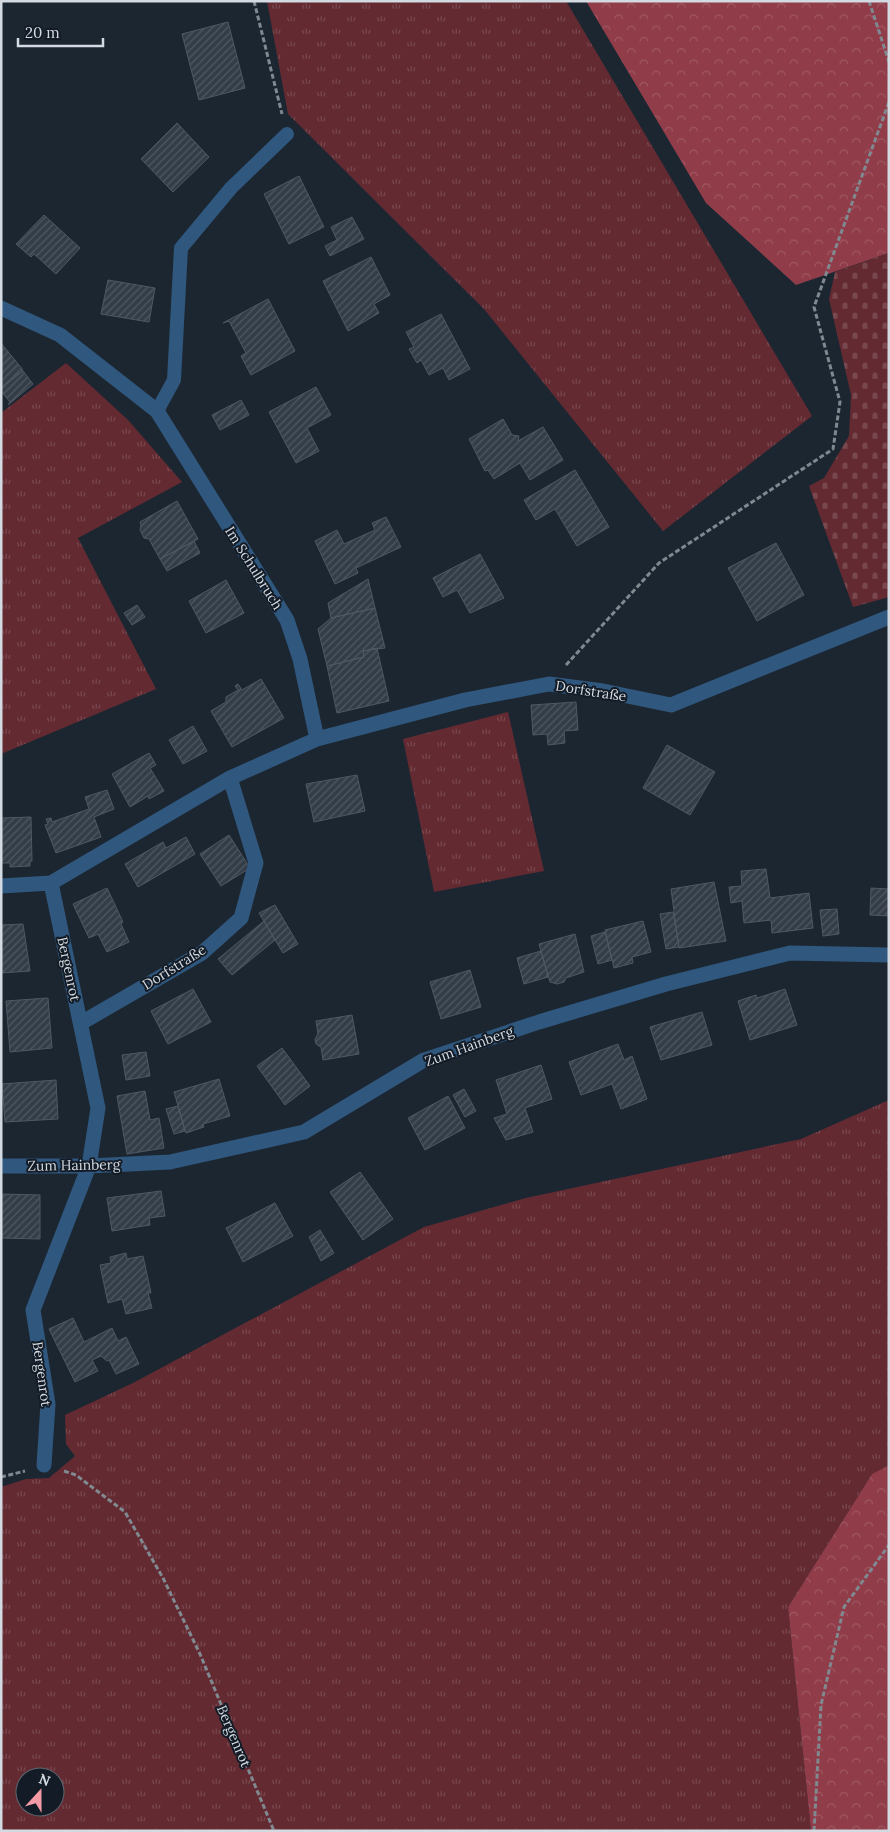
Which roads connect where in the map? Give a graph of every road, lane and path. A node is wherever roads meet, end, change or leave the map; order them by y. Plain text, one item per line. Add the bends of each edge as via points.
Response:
1 (254, 1) edge
2 (869, 1) edge
3 (889, 62) edge
4 (889, 102) edge
5 (287, 134) joint
6 (1, 308) edge
7 (157, 411) junction
8 (889, 617) edge
9 (549, 684) junction
10 (317, 739) junction
11 (230, 778) junction
12 (51, 883) junction
13 (1, 886) edge
14 (889, 955) edge
15 (81, 1023) junction
16 (1, 1166) edge
17 (89, 1166) junction
18 (44, 1465) joint
19 (889, 1545) edge
20 (274, 1831) edge
21 (814, 1831) edge

1 - 5 path
2 - 3 path
4 - 9 path via 814,307 840,402 833,449 659,563
5 - 7 lane via 231,188 181,248 174,380
6 - 7 street, Im Schulbruch via 60,335
7 - 10 street, Im Schulbruch via 287,620 300,659
8 - 9 street, Dorfstraße via 671,706 603,691
9 - 10 street, Dorfstraße via 465,700
10 - 11 street, Dorfstraße
11 - 12 street, Dorfstraße
11 - 15 street, Dorfstraße via 256,863 241,918 202,953
12 - 13 street, Dorfstraße
12 - 15 street, Bergenrot
14 - 17 street, Zum Hainberg via 790,953 666,984 424,1060 304,1132 170,1162
15 - 17 street, Bergenrot via 98,1108
16 - 17 street, Zum Hainberg
17 - 18 street, Bergenrot via 33,1310 48,1404
18 - 20 path, Bergenrot via 76,1474 125,1512 163,1578 200,1654
19 - 21 path via 844,1607 821,1705

